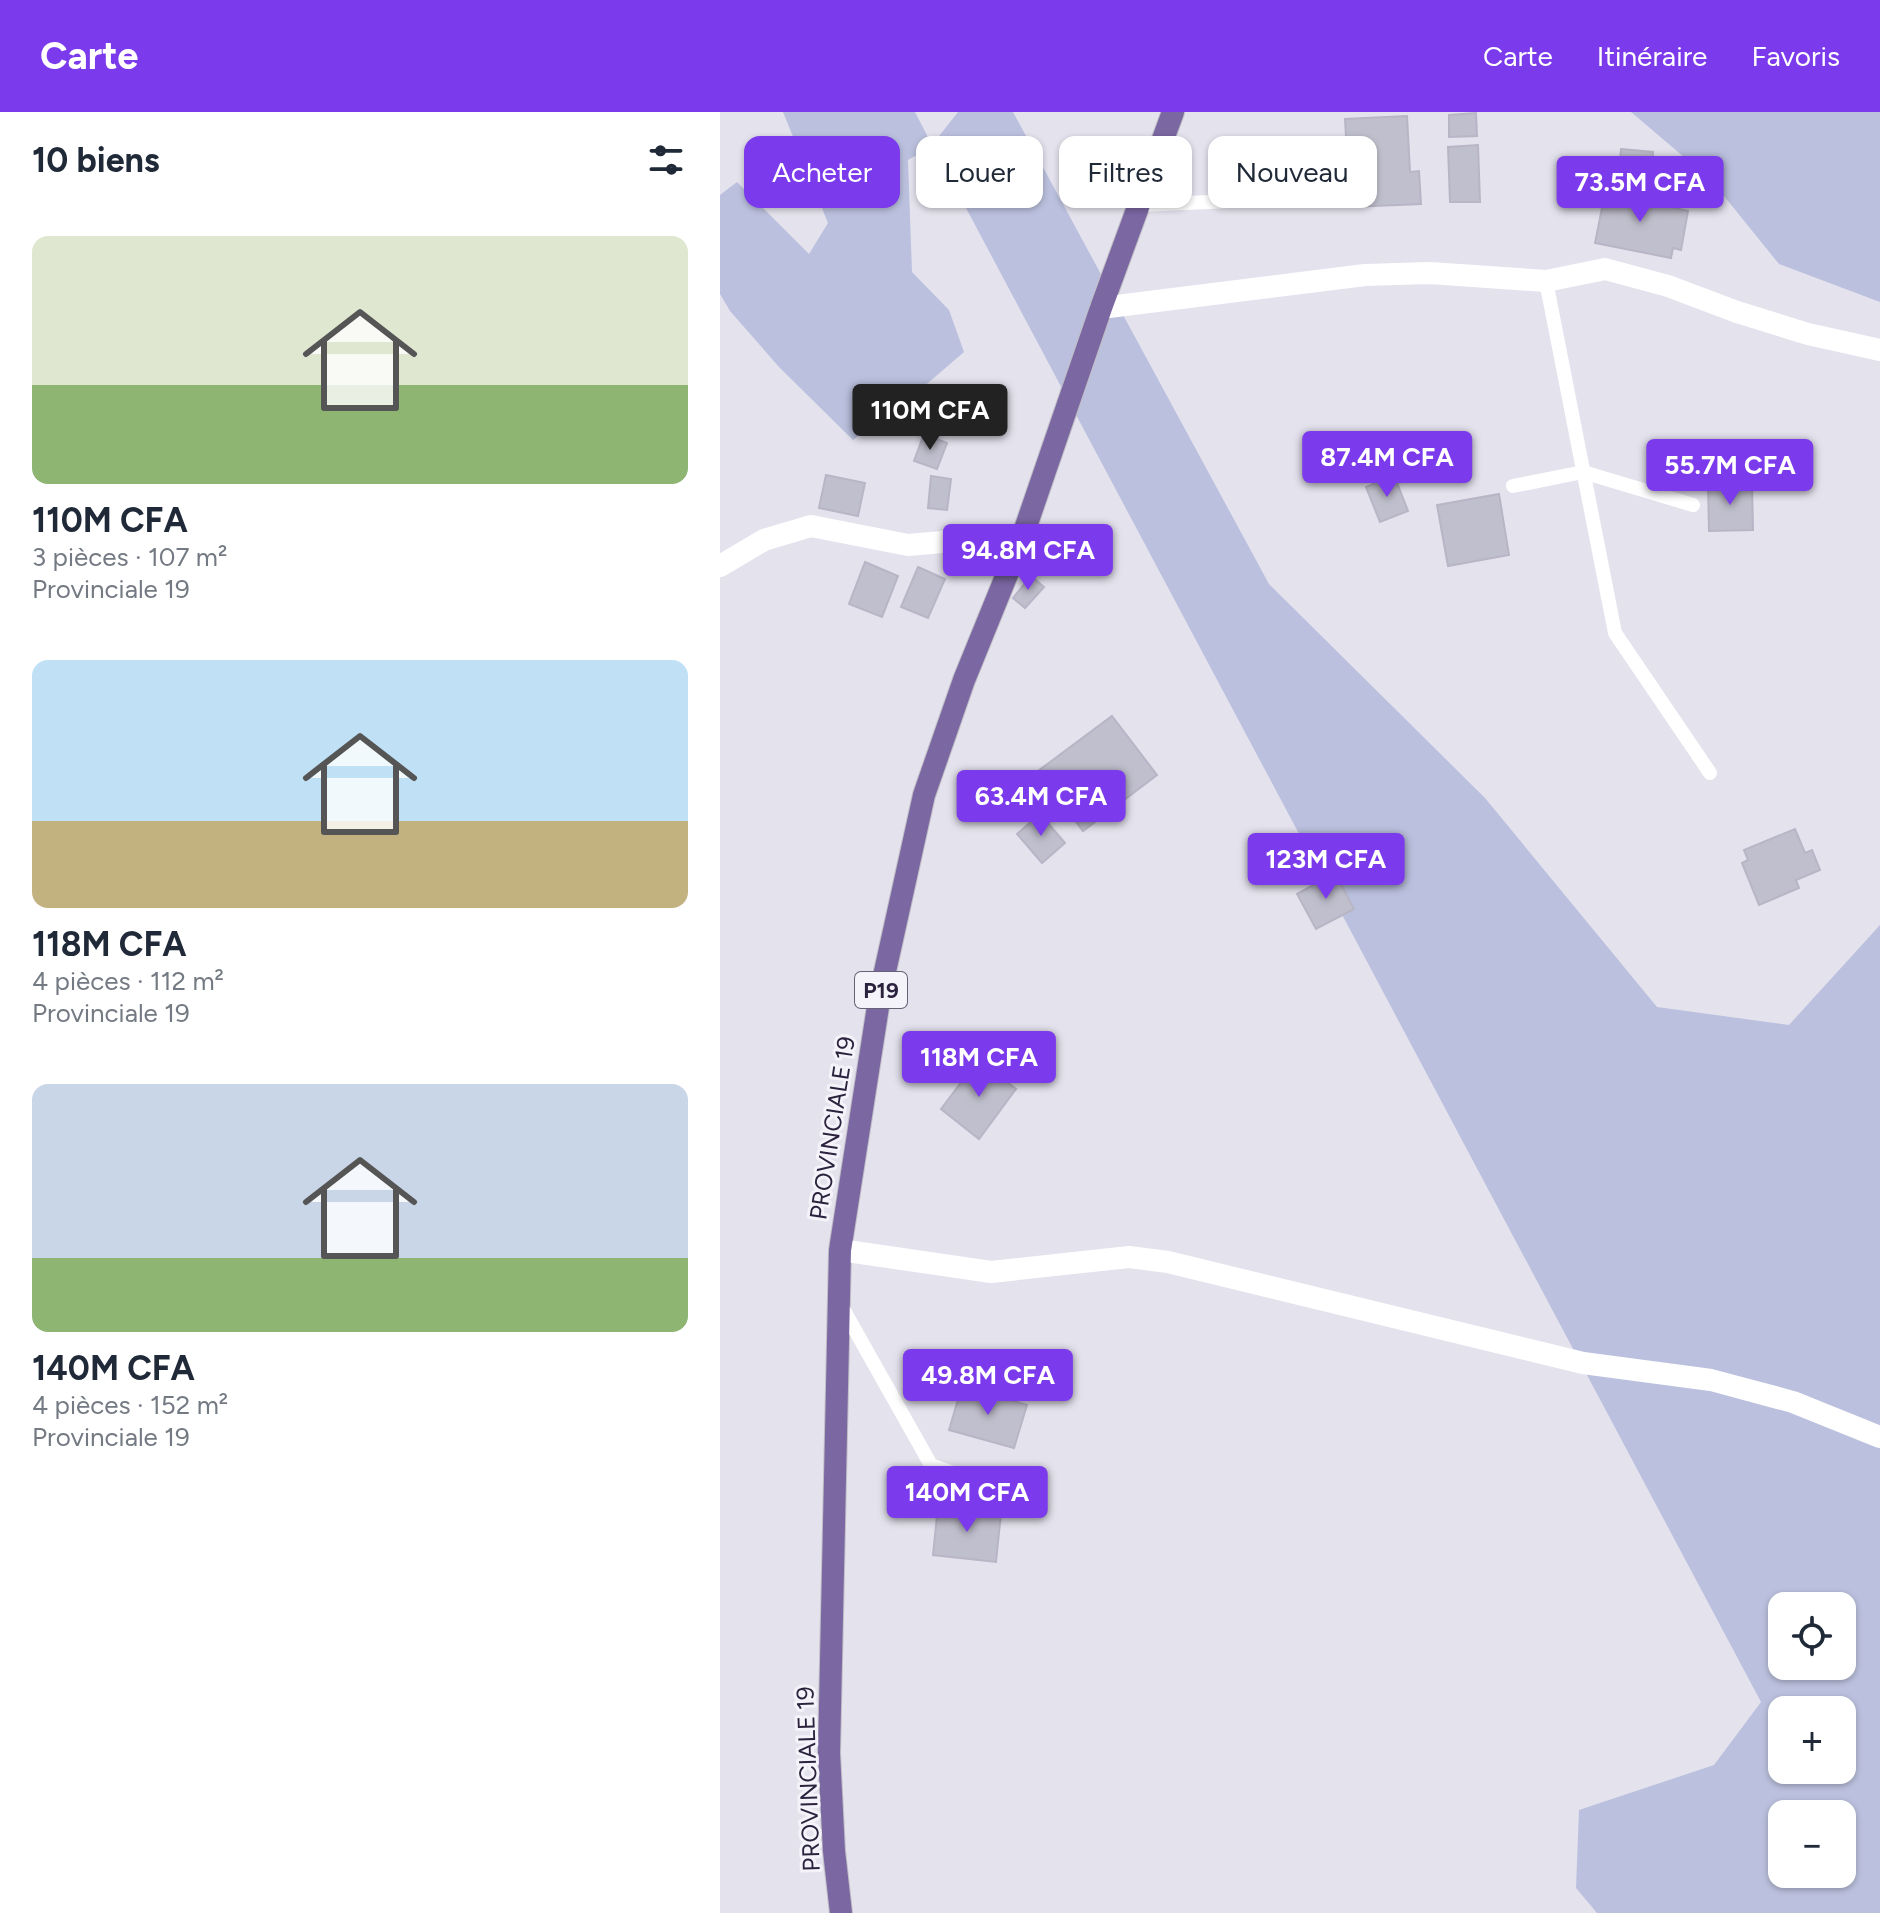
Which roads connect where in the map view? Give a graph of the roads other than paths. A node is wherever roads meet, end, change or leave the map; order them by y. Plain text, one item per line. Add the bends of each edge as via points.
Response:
1 (1173, 112) edge
2 (1164, 136) edge
3 (1138, 208) edge
4 (1546, 281) junction
5 (1101, 308) junction
6 (1880, 350) edge
7 (1583, 472) junction
8 (1513, 486) dead end
9 (1693, 505) dead end
10 (1023, 535) junction
11 (720, 566) edge
12 (1710, 773) dead end
13 (840, 1250) junction
14 (1880, 1437) edge
15 (967, 1478) dead end
16 (841, 1913) edge

1 - 2 main road, PROVINCIALE 19 / P19
3 - 5 main road, PROVINCIALE 19 / P19
4 - 5 street via 1430,273 1365,275
4 - 6 street via 1605,269 1808,334
4 - 7 lane
5 - 10 main road, PROVINCIALE 19 / P19
7 - 8 lane
7 - 9 lane
7 - 12 lane via 1615,633
10 - 11 street via 908,545 811,526 764,540
10 - 13 main road, PROVINCIALE 19 / P19 via 924,795 877,1008
13 - 14 street via 991,1272 1129,1257 1168,1262 1583,1363 1711,1380 1793,1402
13 - 15 lane via 842,1311 931,1465
13 - 16 main road, PROVINCIALE 19 / P19 via 829,1753

